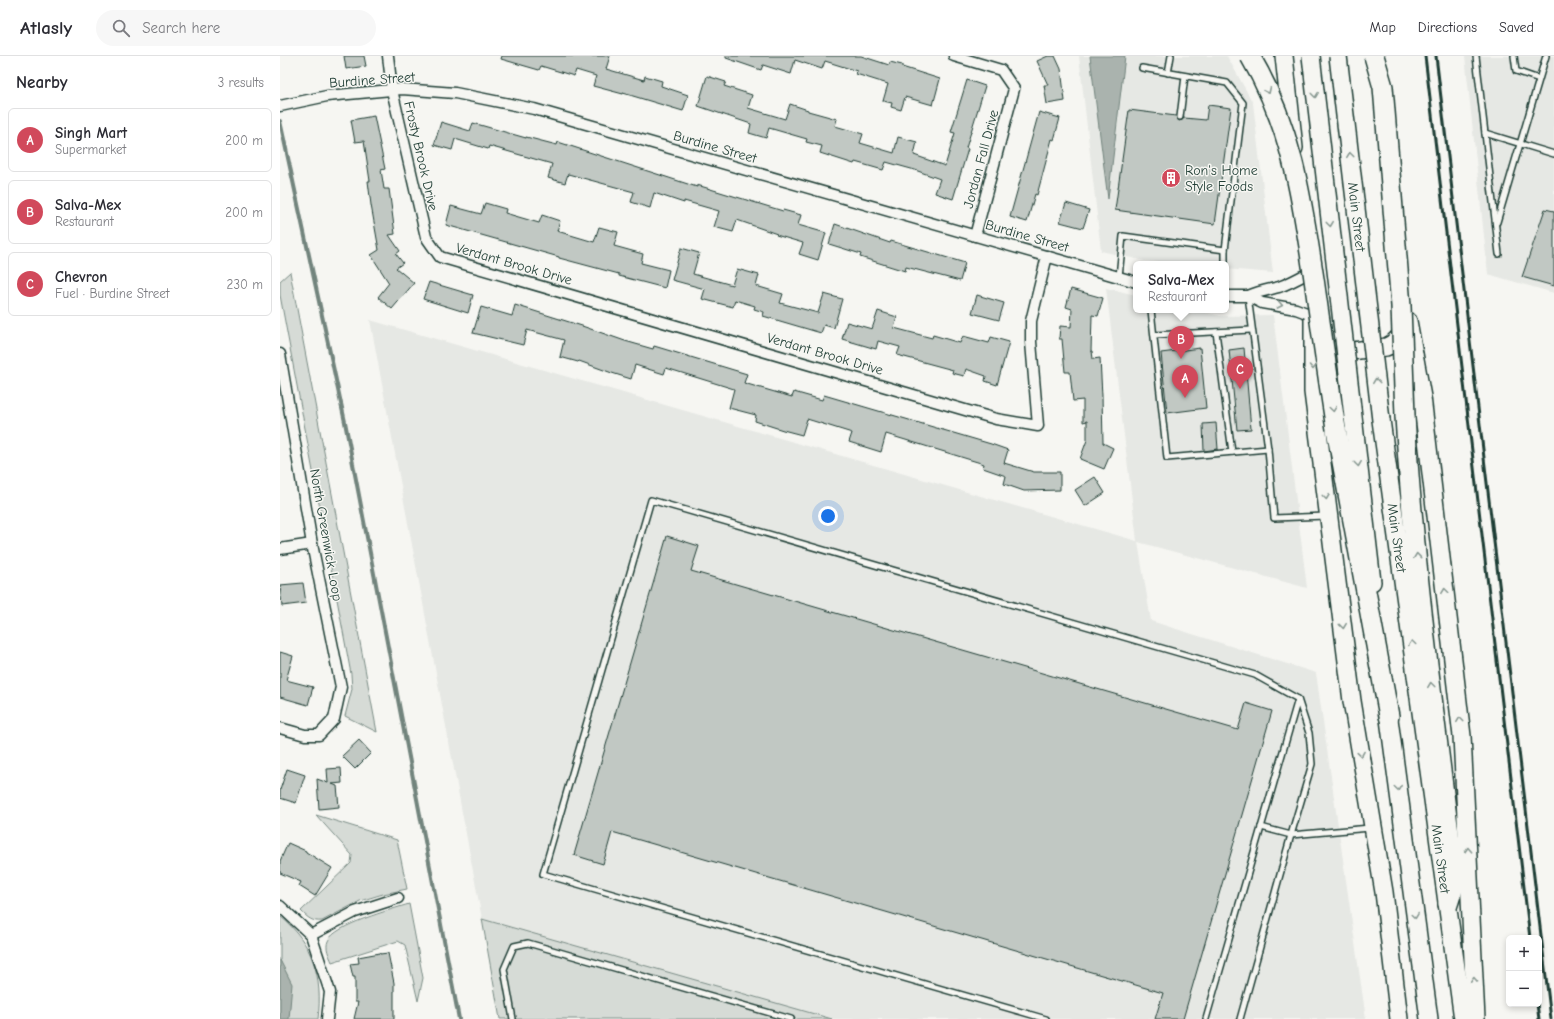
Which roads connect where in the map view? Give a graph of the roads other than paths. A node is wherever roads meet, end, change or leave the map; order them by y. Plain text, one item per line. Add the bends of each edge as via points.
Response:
1 (388, 56) edge
2 (954, 56) edge
3 (1171, 56) edge
4 (1250, 56) edge
5 (1284, 56) edge
6 (1311, 56) edge
7 (1338, 56) edge
8 (1374, 56) edge
9 (1476, 56) edge
10 (1514, 56) edge
11 (1546, 56) edge
12 (1142, 68) dead end
13 (1168, 73) junction
14 (1185, 76) junction
15 (1539, 79) junction
16 (392, 90) junction
17 (280, 106) edge
18 (1180, 117) dead end
19 (1485, 133) junction
20 (1519, 143) junction
21 (1554, 154) edge
22 (1496, 226) junction
23 (975, 236) junction
24 (1225, 250) junction
25 (1499, 254) dead end
26 (1047, 256) junction
27 (440, 257) joint
28 (1225, 261) edge
29 (1308, 273) junction
30 (1119, 277) junction
31 (1133, 281) edge
32 (1229, 296) edge
33 (1248, 296) junction
34 (1406, 312) junction
35 (1150, 313) edge
36 (1313, 318) junction
37 (1251, 330) junction
38 (1216, 332) junction
39 (1154, 335) junction
40 (280, 354) edge
41 (1345, 427) junction
42 (1268, 449) junction
43 (1232, 452) junction
44 (1329, 516) junction
45 (312, 544) junction
46 (280, 549) edge
47 (1298, 699) junction
48 (1388, 716) joint
49 (280, 728) edge
50 (1261, 827) junction
51 (1373, 828) junction
52 (1291, 835) junction
53 (398, 898) dead end
54 (1448, 904) junction
55 (280, 906) edge
56 (311, 935) junction
57 (327, 1019) edge
58 (513, 1019) edge
59 (791, 1019) edge
60 (1046, 1019) edge
61 (1206, 1019) edge
62 (1240, 1019) edge
63 (1399, 1019) edge
64 (1429, 1019) edge
65 (1464, 1019) edge
66 (1476, 1019) edge

1 - 16 street, Frosty Brook Drive
2 - 23 street, Jordan Fall Drive via 1001,70 1014,89
3 - 13 lane
4 -> 41 highway, bridge via 1281,120 1295,166
5 - 29 highway
6 -> 41 highway, Main Street, bridge
54 -> 7 highway, Main Street, bridge via 1381,420
8 - 34 highway
54 -> 8 highway, bridge via 1455,882 1409,487 1401,306 1384,87
9 - 19 lane
10 - 15 lane via 1516,72
11 - 15 lane
12 - 13 lane
13 - 14 lane
14 - 18 lane
14 - 24 lane via 1227,83 1243,103
15 - 20 lane
16 - 17 street, Burdine Street via 327,96
16 - 23 street, Burdine Street via 455,93 534,109
16 - 27 street, Frosty Brook Drive via 426,237
19 - 20 lane
19 - 22 lane
20 - 21 lane
20 - 22 lane
22 - 25 lane
23 - 26 street, Burdine Street
24 - 28 lane
24 - 30 lane via 1123,236
26 - 27 street, Verdant Brook Drive via 1031,321 1038,426 996,419
26 - 30 street, Burdine Street
29 - 33 street via 1294,281
29 - 36 highway
30 - 31 street, Burdine Street
32 - 33 street
33 -> 36 street via 1262,303 1291,308
33 - 37 lane
34 - 36 highway via 1405,327 1400,338 1386,347 1340,352 1328,349 1319,340
66 -> 34 highway via 1462,736 1422,397
35 - 39 lane
36 -> 44 highway via 1313,392
37 - 38 lane
37 - 42 lane
38 - 39 lane
38 - 43 lane
39 - 43 lane via 1167,458
40 - 45 street, North Greenwick Loop
41 -> 48 highway
42 - 43 lane
42 - 44 lane via 1274,518
44 -> 51 highway via 1352,701
45 - 46 street
45 - 49 street, North Greenwick Loop via 341,687 334,719 319,735 305,735
47 - 50 lane
47 - 52 lane via 1309,733 1312,764
47 - 60 lane via 1256,674 651,500 543,874
48 -> 64 highway
50 - 52 lane
50 - 61 lane
51 - 52 lane
51 - 63 highway via 1384,892
52 - 62 lane
53 - 56 street via 355,912
54 - 65 highway, Main Street
55 - 56 street
56 - 57 street via 330,992
58 - 59 lane via 504,969 514,946 528,942

